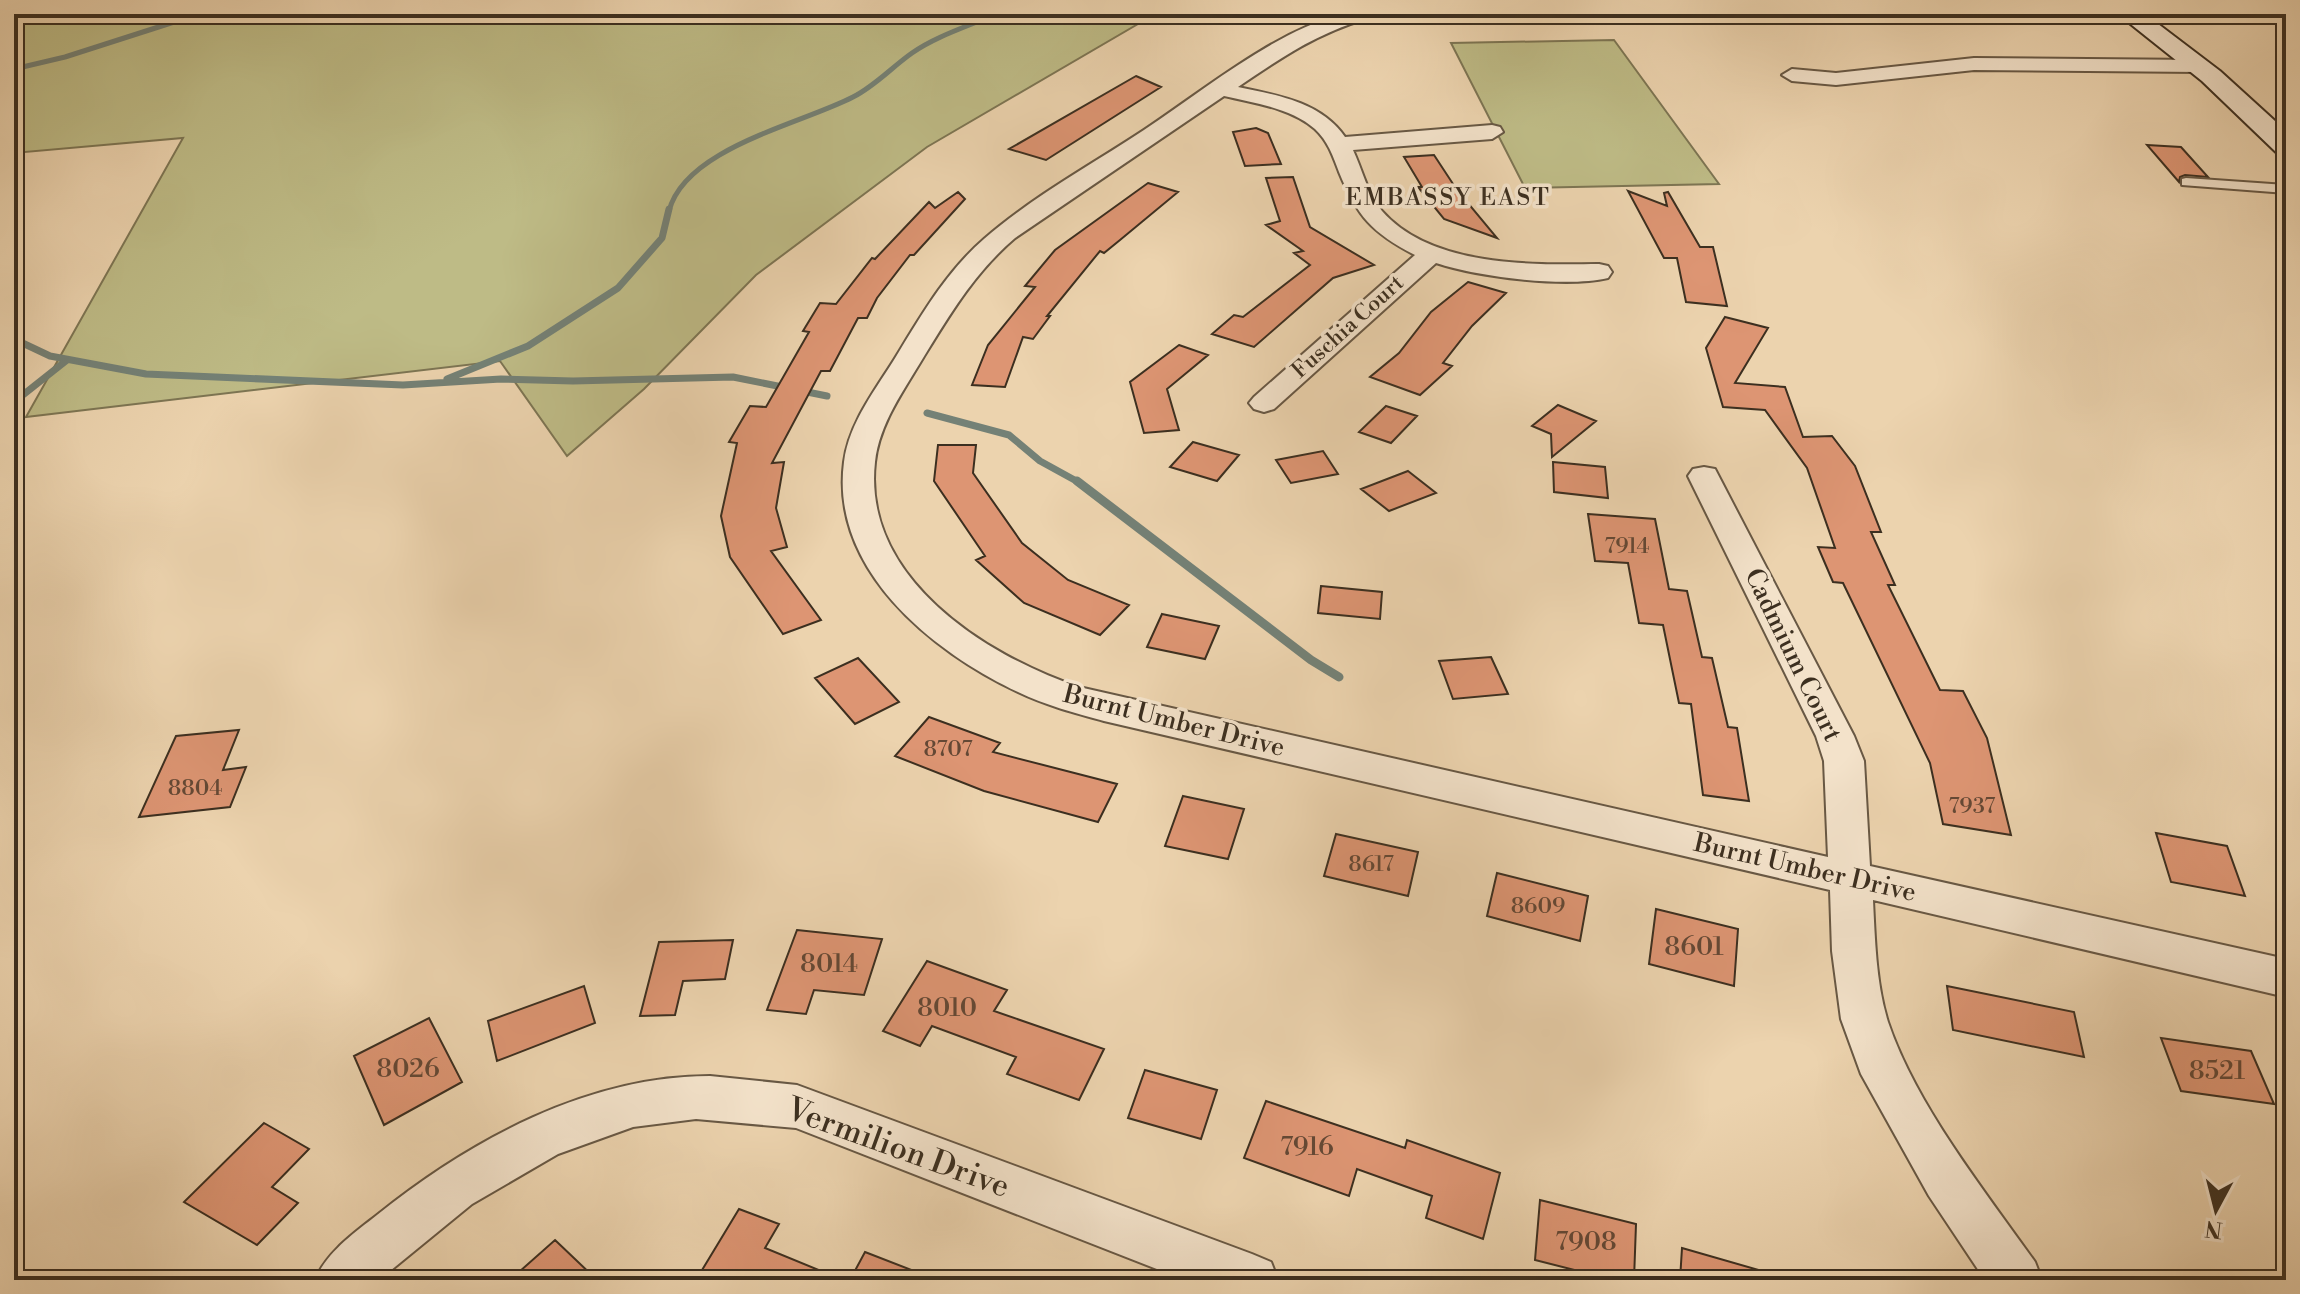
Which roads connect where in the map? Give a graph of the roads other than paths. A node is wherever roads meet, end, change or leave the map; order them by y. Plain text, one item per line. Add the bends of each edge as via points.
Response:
1 (1362, 14) edge
2 (2130, 14) edge
3 (2199, 66) junction
4 (1792, 75) dead end
5 (1220, 89) junction
6 (1492, 132) dead end
7 (1339, 144) junction
8 (2286, 146) edge
9 (2186, 182) dead end
10 (2286, 189) edge
11 (1433, 252) junction
12 (1599, 272) dead end
13 (1264, 403) dead end
14 (1704, 476) dead end
15 (1852, 879) junction
16 (2286, 978) edge
17 (341, 1280) edge
18 (1252, 1280) edge
19 (2016, 1280) edge

1 - 5 street, Burnt Umber Drive via 1293,40
2 - 3 street
3 - 4 street via 1974,64 1836,79
3 - 8 street
5 - 7 street via 1297,110 1325,127
5 - 15 street, Burnt Umber Drive via 994,243 951,290 890,389 865,440 858,488 864,523 880,560 909,599 979,655 1030,682 1104,708
6 - 7 street
7 - 11 street via 1376,219
9 - 10 lane
11 - 12 street via 1517,271
11 - 13 street, Fuschia Court
14 - 15 street, Cadmium Court via 1835,736 1844,761
15 - 16 street, Burnt Umber Drive
15 - 19 street, Cadmium Court via 1854,951 1864,1019 1885,1074 1951,1186
17 - 18 street, Vermilion Drive via 387,1236 462,1179 596,1116 680,1098 744,1098 797,1107

